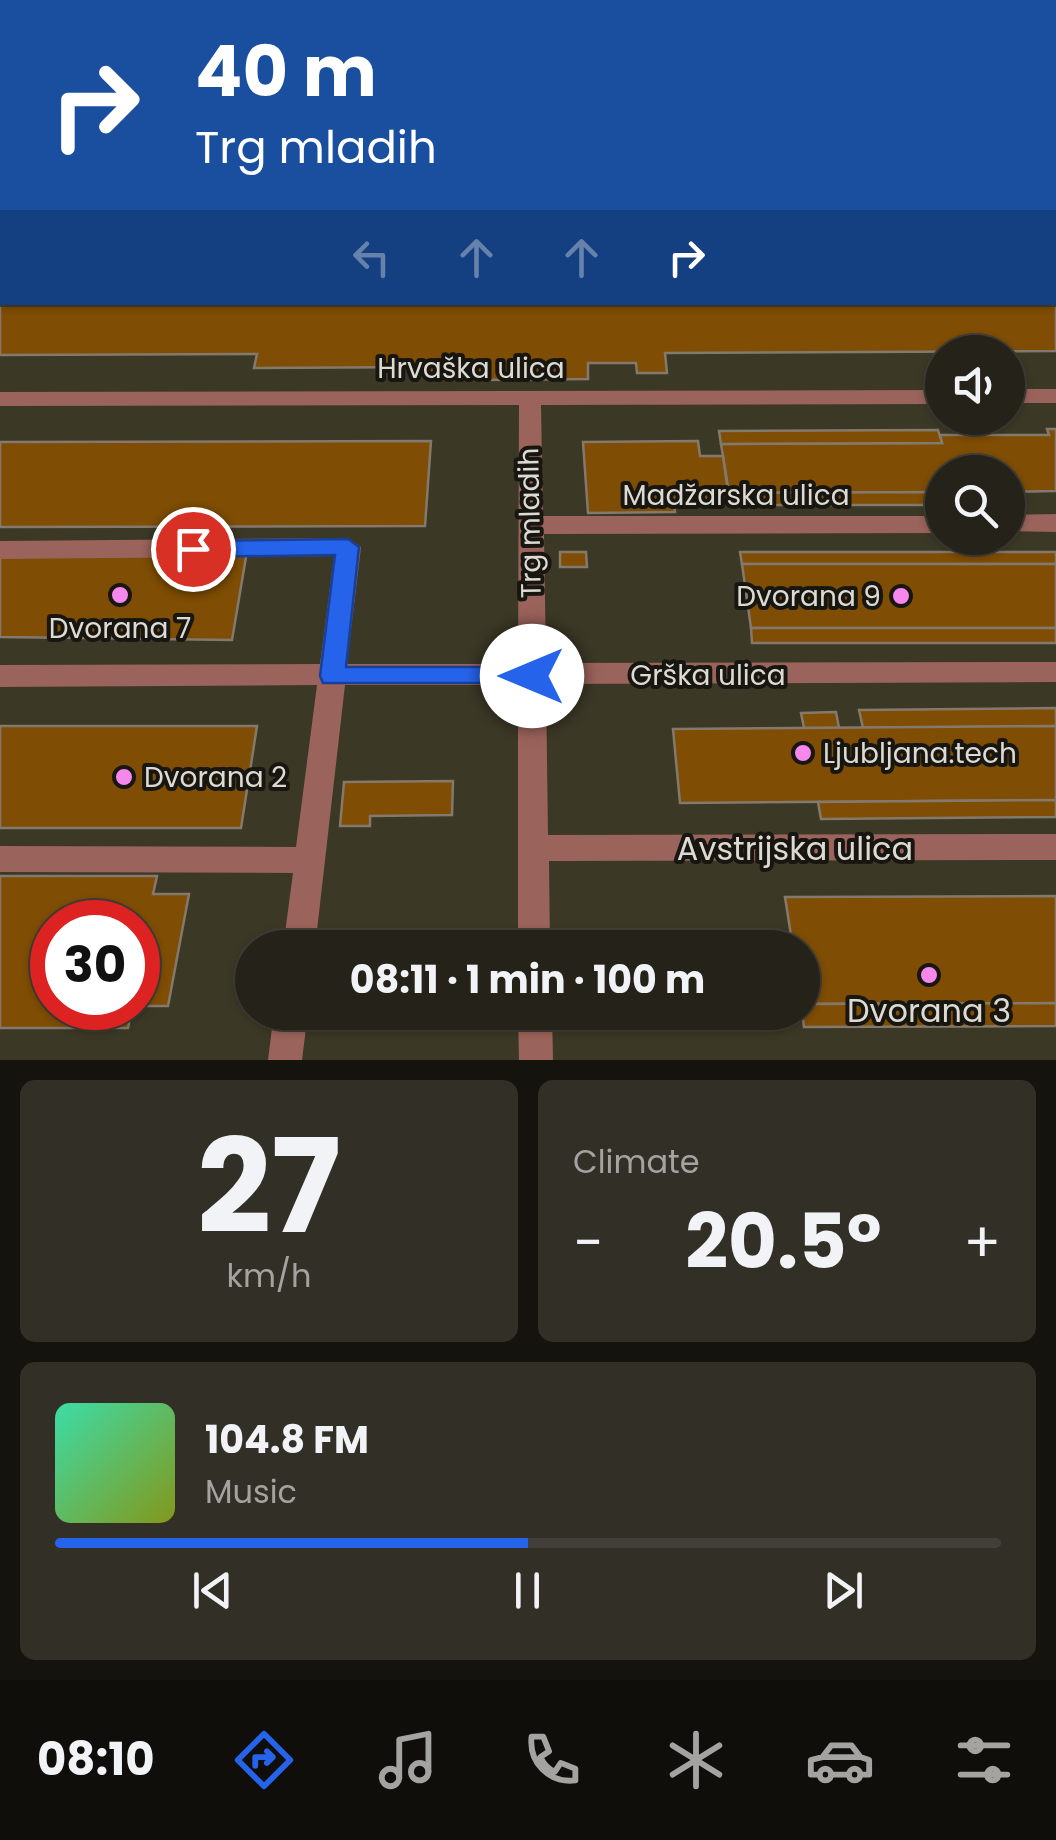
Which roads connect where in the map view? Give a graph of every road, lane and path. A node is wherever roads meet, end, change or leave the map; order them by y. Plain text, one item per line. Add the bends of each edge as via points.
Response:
1 (925, 396) edge
2 (1025, 396) edge
3 (1056, 396) edge
4 (530, 398) junction
5 (0, 399) edge
6 (1056, 523) edge
7 (925, 524) edge
8 (1025, 524) edge
9 (530, 525) junction
10 (0, 550) edge
11 (1056, 672) edge
12 (0, 676) edge
13 (332, 676) junction
14 (532, 676) junction
15 (1056, 847) edge
16 (534, 848) junction
17 (0, 859) edge
18 (309, 860) junction
19 (301, 930) edge
20 (534, 930) edge
21 (289, 1030) edge
22 (535, 1030) edge
23 (285, 1060) edge
24 (536, 1060) edge

1 - 4 street, Hrvaška ulica
2 - 3 street
4 - 5 street, Hrvaška ulica
4 - 9 street, Trg mladih
6 - 8 street
7 - 9 street, Madžarska ulica
9 - 14 street, Trg mladih
10 - 13 street via 348,547
11 - 14 street, Grška ulica
12 - 13 street, Grška ulica
13 - 14 street, Grška ulica
13 - 18 street
14 - 16 street, Trg mladih
15 - 16 street, Avstrijska ulica
16 - 20 street, Trg mladih
17 - 18 street
18 - 19 street
21 - 23 street
22 - 24 street

